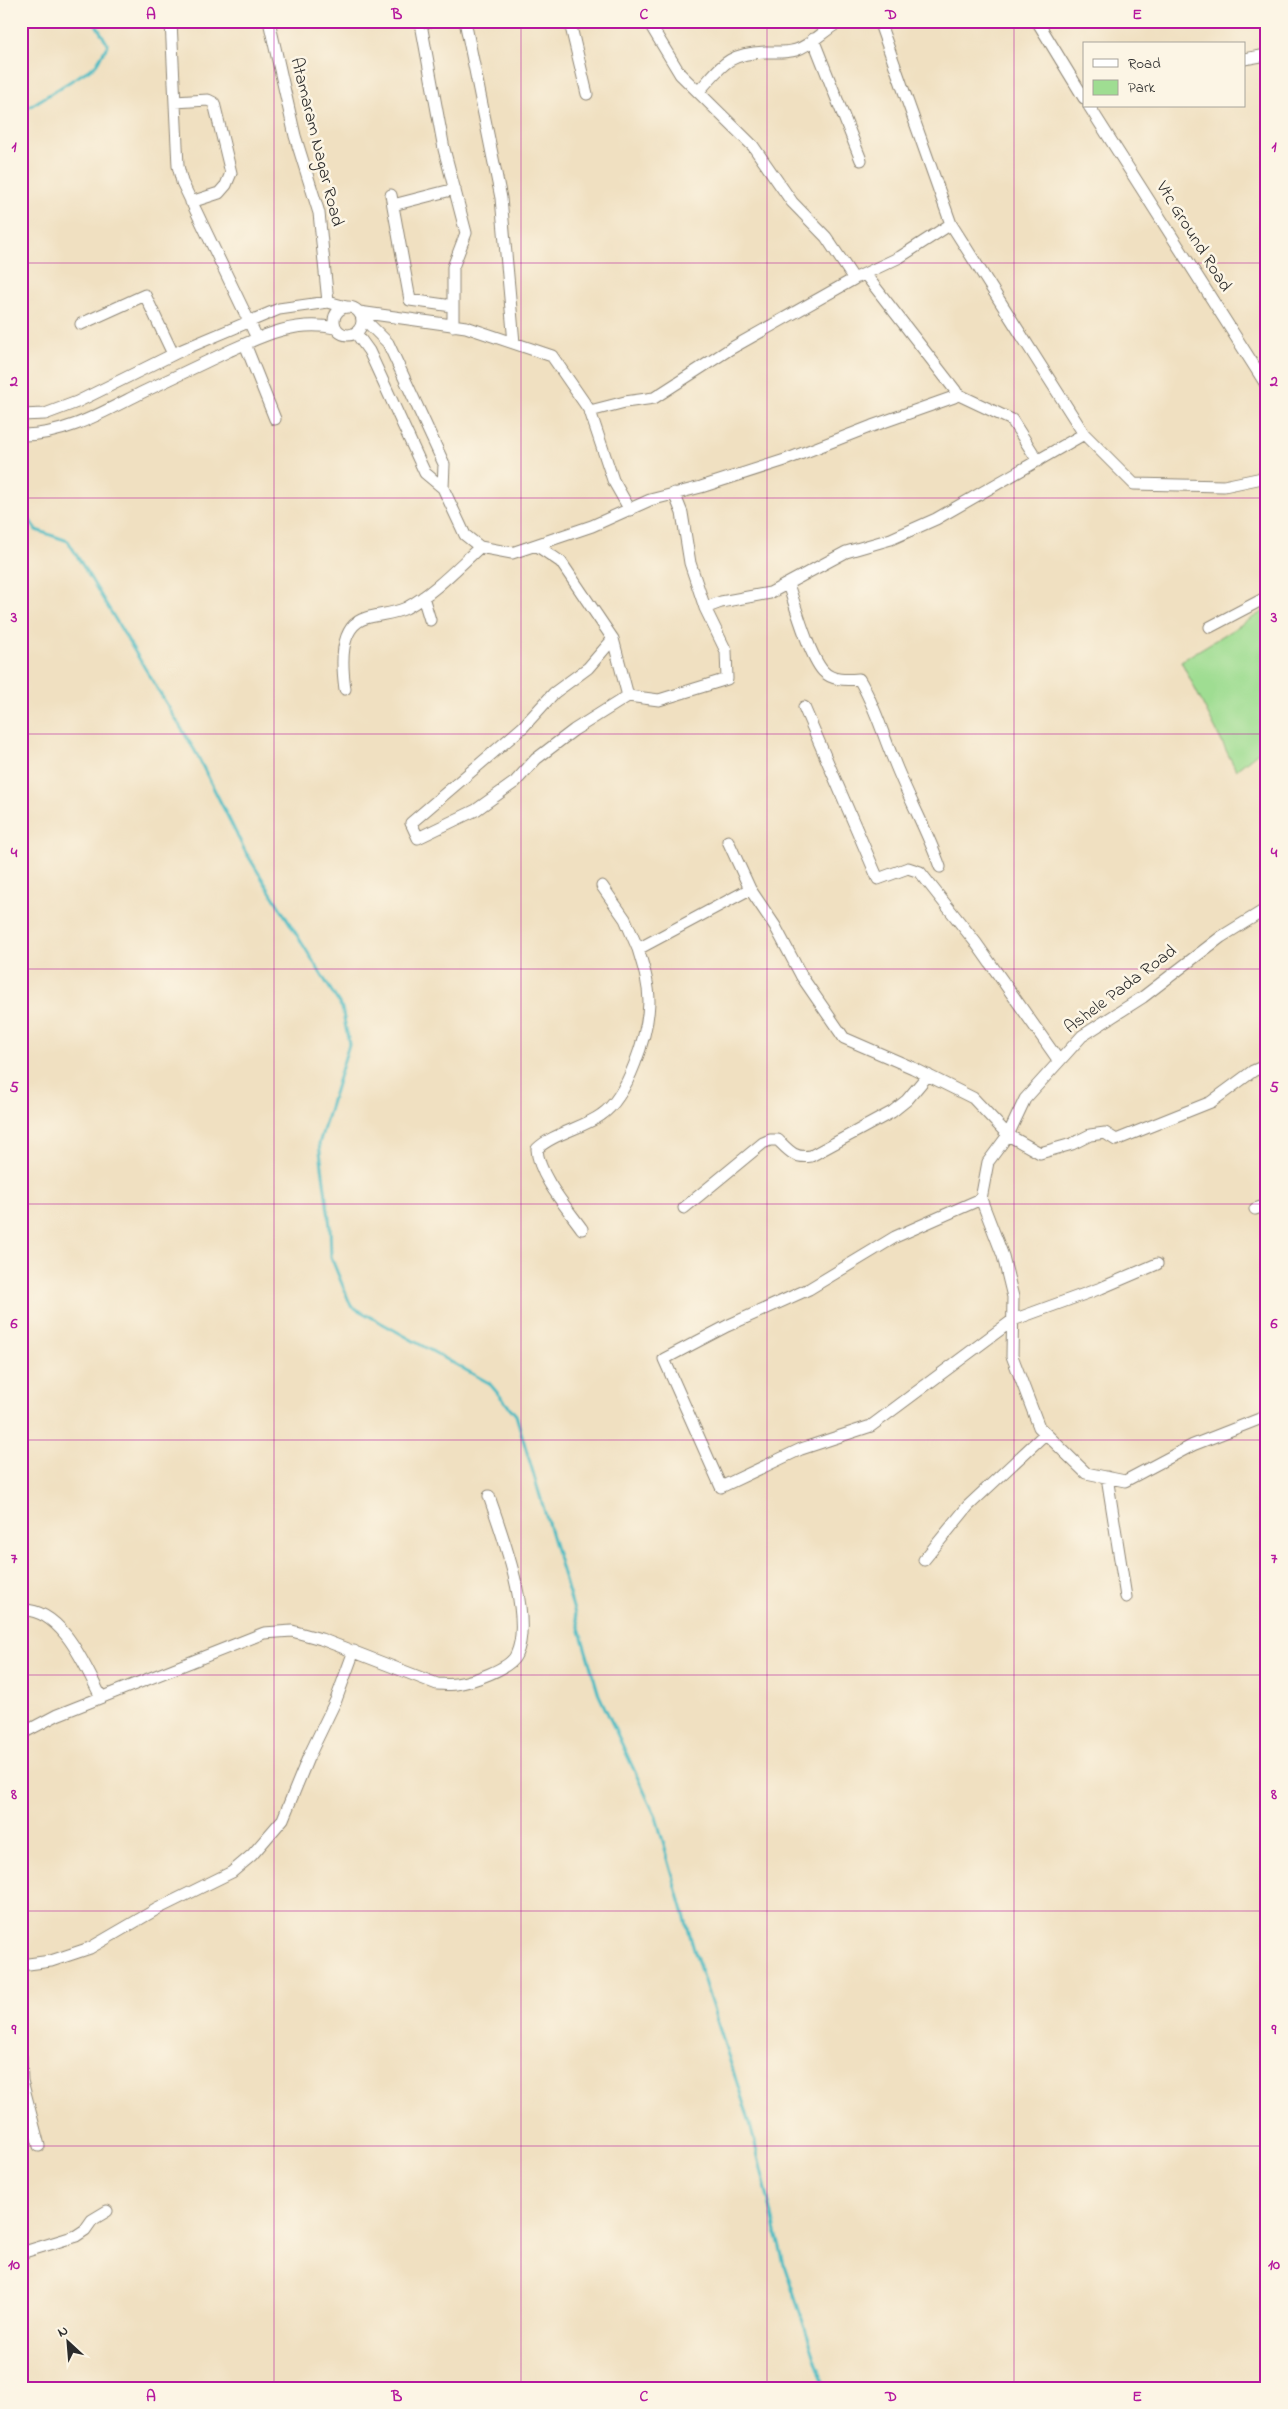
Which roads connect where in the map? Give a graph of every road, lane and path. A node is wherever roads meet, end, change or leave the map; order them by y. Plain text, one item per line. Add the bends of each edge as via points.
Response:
1 (171, 21) edge
2 (269, 21) edge
3 (434, 21) edge
4 (465, 21) edge
5 (577, 21) edge
6 (648, 21) edge
7 (841, 21) edge
8 (879, 21) edge
9 (1037, 21) edge
10 (813, 39) junction
11 (1267, 55) edge
12 (1246, 59) edge
13 (698, 92) junction
14 (586, 94) dead end
15 (1083, 96) edge
16 (175, 102) junction
17 (1090, 108) edge
18 (861, 160) dead end
19 (455, 188) junction
20 (191, 202) junction
21 (951, 224) junction
22 (860, 277) junction
23 (328, 302) junction
24 (452, 306) junction
25 (346, 307) junction
26 (360, 314) junction
27 (248, 320) junction
28 (81, 324) dead end
29 (453, 326) junction
30 (335, 328) junction
31 (356, 333) junction
32 (257, 338) junction
33 (514, 343) junction
34 (246, 344) junction
35 (178, 352) junction
36 (191, 369) junction
37 (1267, 386) edge
38 (957, 394) junction
39 (590, 411) junction
40 (44, 414) junction
41 (21, 415) edge
42 (275, 419) dead end
43 (51, 432) junction
44 (1084, 434) junction
45 (21, 436) edge
46 (1038, 461) junction
47 (1267, 477) edge
48 (443, 488) junction
49 (674, 493) junction
50 (630, 510) junction
51 (536, 545) junction
52 (480, 547) junction
53 (788, 584) junction
54 (422, 597) junction
55 (1267, 597) edge
56 (705, 608) junction
57 (430, 620) dead end
58 (1210, 627) dead end
59 (613, 639) junction
60 (345, 689) dead end
61 (628, 696) junction
62 (804, 707) dead end
63 (728, 841) dead end
64 (940, 867) dead end
65 (602, 886) dead end
66 (750, 888) junction
67 (1267, 911) edge
68 (638, 949) junction
69 (1059, 1061) junction
70 (1267, 1065) edge
71 (928, 1075) junction
72 (1008, 1135) junction
73 (981, 1200) junction
74 (684, 1208) dead end
75 (582, 1229) dead end
76 (1157, 1264) dead end
77 (1013, 1320) junction
78 (1267, 1416) edge
79 (1046, 1434) junction
80 (1107, 1477) junction
81 (489, 1496) dead end
82 (924, 1560) dead end
83 (1126, 1597) dead end
84 (21, 1610) edge
85 (354, 1651) junction
86 (101, 1697) junction
87 (21, 1734) edge
88 (21, 1965) edge
89 (21, 2056) edge
90 (39, 2146) dead end
91 (107, 2211) dead end
92 (21, 2253) edge

1 - 16 street
2 - 23 street, Atamaram Nagar Road via 295,136 319,213
3 - 19 street via 421,24 444,149
4 - 33 street via 501,198
5 - 14 street via 571,27
6 - 13 street via 680,74
7 - 10 street
8 - 21 street
9 - 15 street
10 - 13 street via 806,47 793,51 735,56 727,60
10 - 18 street
11 - 12 street
13 - 22 street via 753,146 792,202
16 - 20 street via 178,166
16 - 20 street via 208,100 214,103 231,173 218,193
17 - 37 street, Vtc Ground Road
19 - 24 street via 466,234 453,267
19 - 24 street via 392,200 410,300
20 - 27 street
21 - 22 street
21 - 44 street
22 - 38 street
22 - 39 street via 730,349 654,398
23 - 25 street
23 - 27 street via 278,309
24 - 29 street
25 - 26 street
25 - 30 street via 335,315
26 - 29 street
26 - 31 street via 361,325
26 - 48 street via 388,343 444,464
27 - 32 street
27 - 35 street
28 - 35 street via 145,295
29 - 33 street
30 - 31 street via 347,335
30 - 32 street via 316,325 287,327
31 - 48 street via 369,352 425,472
32 - 34 street
33 - 39 street via 552,356
34 - 36 street
34 - 42 street
35 - 36 street
35 - 40 street via 77,402
36 - 43 street via 87,419
38 - 46 street via 1008,416
38 - 49 street via 937,405 785,460
39 - 50 street via 613,480
40 - 41 street
40 - 43 street
43 - 45 street
44 - 46 street
44 - 47 street via 1134,484 1224,486
46 - 53 street via 936,519 891,539 846,552
48 - 52 street via 465,535
49 - 50 street
49 - 56 street via 682,513 690,563
50 - 51 street
51 - 52 street via 512,553
51 - 59 street via 562,562
52 - 54 street
53 - 56 street via 770,593
53 - 64 street via 809,644 823,672 839,680 860,679 872,700 894,762
54 - 57 street
54 - 60 street via 405,608 356,622 343,652
55 - 58 street
56 - 61 street via 726,651 726,679 659,700
59 - 61 street
59 - 61 street via 588,668 554,693 523,727 411,823 418,838 476,810 515,782 536,759 574,730
62 - 69 street via 878,879 908,868 920,872 976,943
63 - 66 street
65 - 68 street via 624,919
66 - 68 street
66 - 71 street via 802,977 844,1038
67 - 69 street, Ashele Pada Road via 1221,937 1143,997 1082,1036
68 - 75 street via 646,977 648,1017 637,1056 618,1099 600,1116 537,1149 552,1186
69 - 72 street, Ashele Pada Road via 1025,1100
70 - 72 street via 1253,1071 1211,1102 1116,1140 1105,1132 1040,1153
71 - 72 street via 973,1098
71 - 74 street via 892,1112 811,1156 801,1158 778,1140 763,1143
72 - 73 street, Ashele Pada Road via 988,1162
73 - 77 street via 1009,1281
73 - 77 street via 895,1237 809,1289 664,1359 721,1486 801,1449 871,1426
76 - 77 street
77 - 79 street via 1012,1356 1039,1426
78 - 80 street via 1193,1445 1125,1481
79 - 80 street via 1086,1473
79 - 82 street via 968,1506
80 - 83 street
81 - 85 street via 513,1569 522,1639 516,1657 502,1668 476,1679 437,1684
84 - 86 street via 38,1612 53,1621 74,1645
85 - 86 street via 292,1631 264,1633
85 - 88 street via 283,1819 252,1855 232,1872 157,1909 90,1948 51,1961
86 - 87 street
89 - 90 street via 22,2081
91 - 92 street via 72,2238

